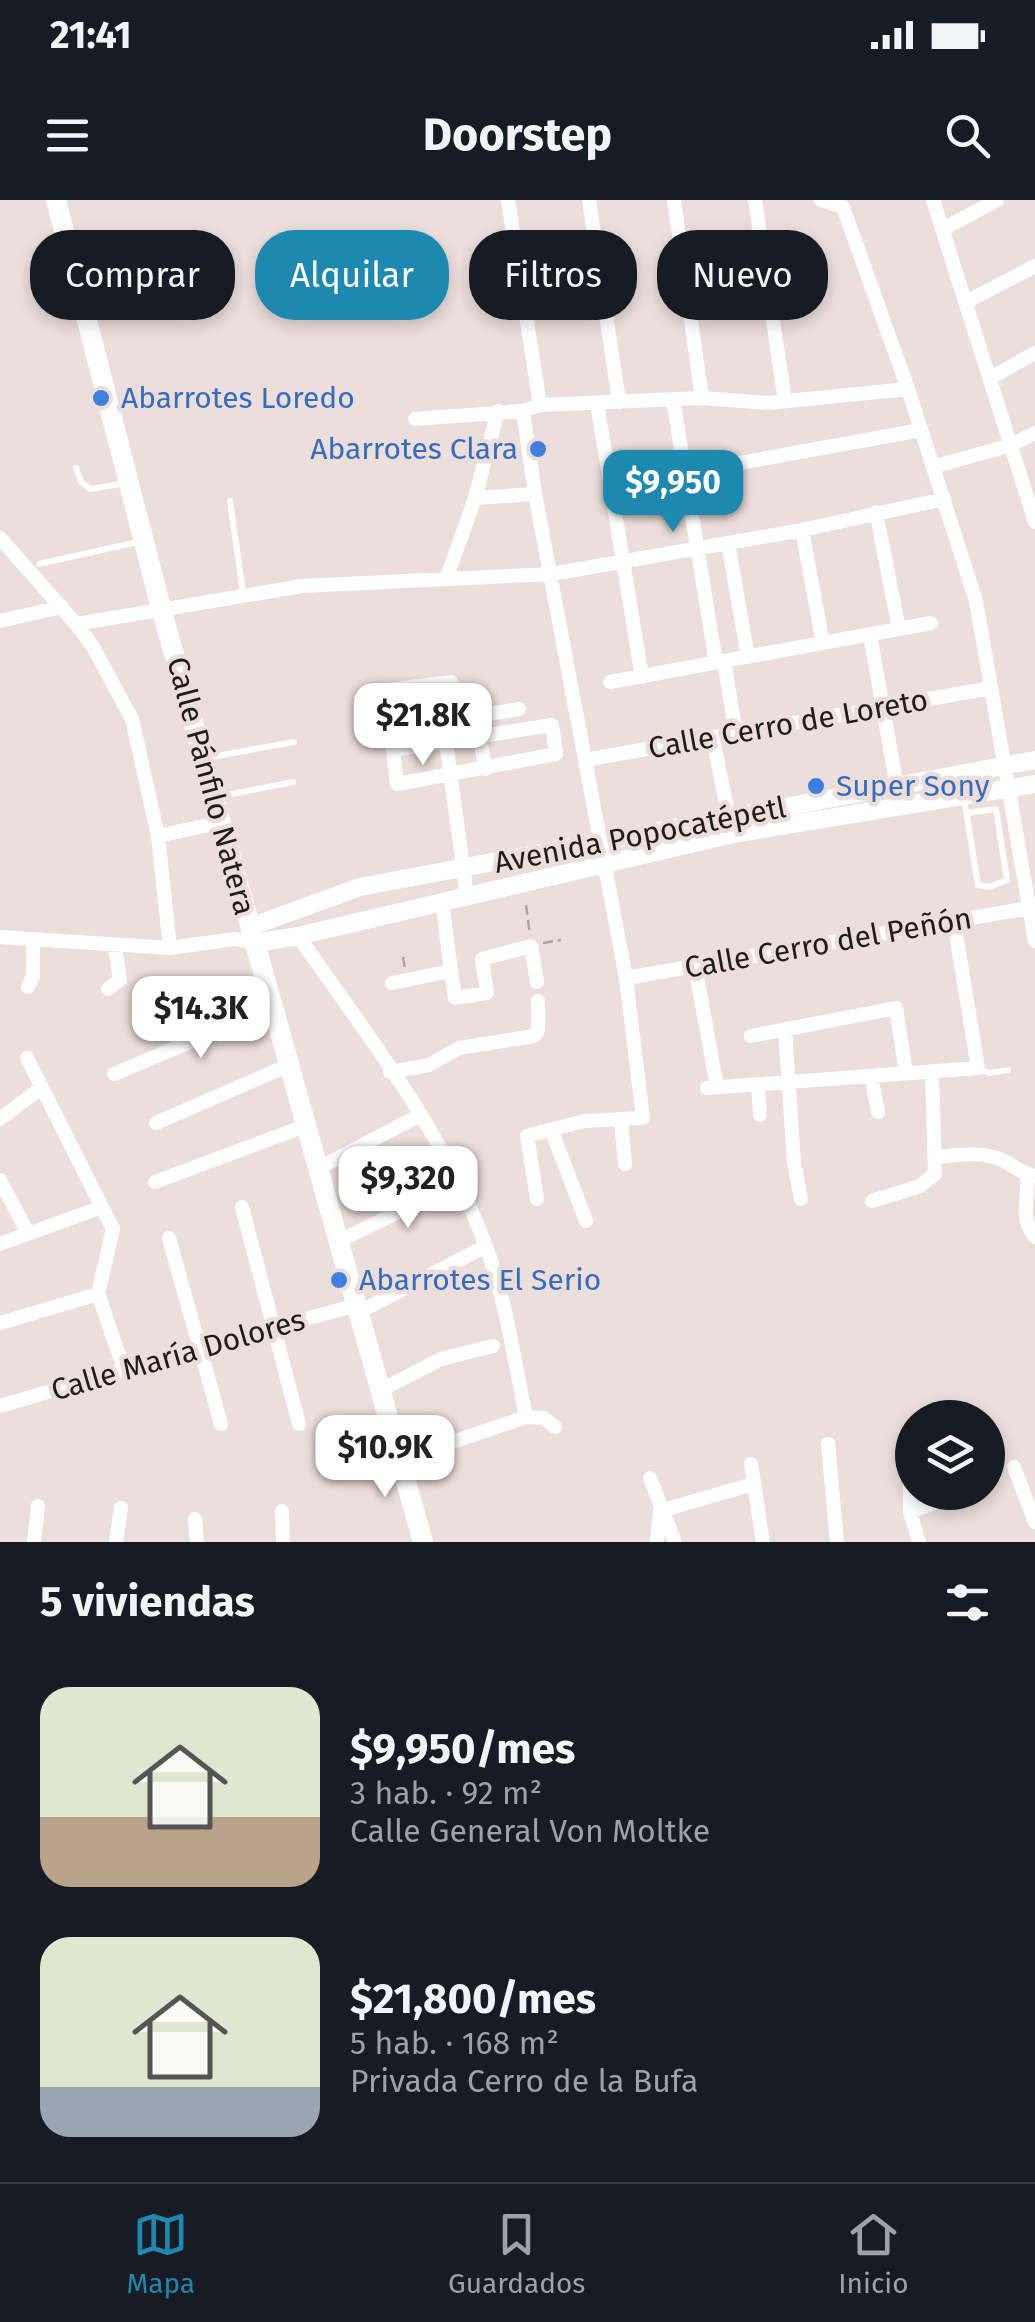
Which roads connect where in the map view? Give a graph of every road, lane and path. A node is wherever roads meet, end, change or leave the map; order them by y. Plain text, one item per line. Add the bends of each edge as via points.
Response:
1 (56, 200) edge
2 (508, 200) edge
3 (589, 200) edge
4 (674, 200) edge
5 (756, 200) edge
6 (821, 200) edge
7 (933, 200) edge
8 (997, 200) edge
9 (943, 230) junction
10 (1035, 266) edge
11 (966, 302) junction
12 (1035, 353) edge
13 (990, 378) junction
14 (908, 388) junction
15 (702, 398) junction
16 (672, 399) junction
17 (785, 401) junction
18 (619, 402) junction
19 (597, 403) junction
20 (540, 405) junction
21 (524, 410) junction
22 (498, 411) junction
23 (415, 419) dead end
24 (921, 430) junction
25 (1035, 433) edge
26 (1011, 445) junction
27 (934, 467) junction
28 (76, 468) dead end
29 (685, 473) junction
30 (129, 482) junction
31 (535, 494) junction
32 (475, 498) junction
33 (944, 499) junction
34 (230, 500) dead end
35 (876, 512) junction
36 (1035, 519) edge
37 (802, 530) junction
38 (0, 538) edge
39 (144, 541) junction
40 (728, 543) junction
41 (697, 548) junction
42 (624, 561) junction
43 (39, 564) dead end
44 (552, 574) junction
45 (448, 577) junction
46 (243, 593) junction
47 (62, 608) junction
48 (161, 608) junction
49 (0, 621) edge
50 (931, 623) dead end
51 (76, 624) junction
52 (899, 629) junction
53 (870, 634) junction
54 (823, 643) junction
55 (748, 657) junction
56 (720, 662) junction
57 (642, 676) junction
58 (610, 682) dead end
59 (992, 688) junction
60 (882, 706) junction
61 (520, 709) dead end
62 (449, 713) junction
63 (390, 722) junction
64 (736, 734) junction
65 (479, 737) junction
66 (713, 739) junction
67 (294, 742) dead end
68 (446, 742) junction
69 (393, 750) junction
70 (205, 758) junction
71 (585, 760) junction
72 (1035, 760) edge
73 (1006, 766) junction
74 (484, 769) junction
75 (451, 775) junction
76 (293, 782) dead end
77 (1035, 784) edge
78 (897, 787) junction
79 (1010, 789) junction
80 (216, 798) junction
81 (817, 800) junction
82 (726, 802) dead end
83 (965, 805) junction
84 (820, 820) junction
85 (222, 822) junction
86 (158, 836) junction
87 (599, 843) junction
88 (603, 863) junction
89 (462, 869) junction
90 (467, 895) junction
91 (442, 901) junction
92 (526, 905) dead end
93 (1029, 908) junction
94 (954, 922) junction
95 (285, 931) junction
96 (0, 936) edge
97 (246, 936) junction
98 (33, 939) junction
99 (561, 940) dead end
100 (1035, 942) edge
101 (115, 946) junction
102 (531, 946) junction
103 (170, 948) junction
104 (695, 966) junction
105 (452, 971) junction
106 (626, 978) junction
107 (537, 982) dead end
108 (392, 983) dead end
109 (28, 987) dead end
110 (108, 989) dead end
111 (538, 1001) dead end
112 (163, 1004) dead end
113 (272, 1008) junction
114 (785, 1029) junction
115 (751, 1036) dead end
116 (180, 1046) junction
117 (27, 1058) dead end
118 (288, 1065) junction
119 (978, 1068) junction
120 (1008, 1070) dead end
121 (390, 1072) junction
122 (906, 1072) junction
123 (932, 1072) junction
124 (114, 1074) dead end
125 (872, 1076) junction
126 (789, 1084) junction
127 (758, 1086) junction
128 (41, 1088) junction
129 (878, 1112) dead end
130 (760, 1114) dead end
131 (420, 1115) junction
132 (0, 1119) edge
133 (621, 1121) junction
134 (156, 1123) dead end
135 (306, 1126) junction
136 (551, 1129) junction
137 (936, 1157) junction
138 (625, 1164) dead end
139 (317, 1169) junction
140 (1031, 1176) edge
141 (0, 1180) edge
142 (155, 1182) dead end
143 (458, 1183) junction
144 (537, 1199) dead end
145 (802, 1199) dead end
146 (872, 1201) dead end
147 (102, 1207) junction
148 (242, 1207) dead end
149 (586, 1221) dead end
150 (28, 1233) junction
151 (1035, 1236) edge
152 (169, 1238) dead end
153 (339, 1241) junction
154 (0, 1244) edge
155 (486, 1246) junction
156 (98, 1294) junction
157 (358, 1309) junction
158 (0, 1322) edge
159 (273, 1328) junction
160 (494, 1346) dead end
161 (197, 1348) junction
162 (124, 1370) junction
163 (381, 1390) junction
164 (0, 1406) edge
165 (526, 1416) junction
166 (221, 1424) dead end
167 (300, 1424) dead end
168 (390, 1424) junction
169 (554, 1427) dead end
170 (828, 1444) dead end
171 (425, 1454) junction
172 (751, 1464) dead end
173 (1014, 1467) dead end
174 (403, 1470) junction
175 (650, 1478) dead end
176 (753, 1484) junction
177 (38, 1506) dead end
178 (121, 1508) dead end
179 (282, 1510) dead end
180 (915, 1510) edge
181 (660, 1511) junction
182 (910, 1512) joint
183 (195, 1519) dead end
184 (1035, 1522) edge
185 (420, 1532) edge
186 (34, 1542) edge
187 (116, 1542) edge
188 (197, 1542) edge
189 (282, 1542) edge
190 (657, 1542) edge
191 (674, 1542) edge
192 (762, 1542) edge
193 (838, 1542) edge
194 (919, 1542) edge

1 - 30 main road, Calle Pánfilo Natera
2 - 20 street
3 - 18 street
4 - 15 street
5 - 17 street
6 - 14 street via 843,208
7 - 9 street
8 - 9 street
9 - 11 street
10 - 11 street
11 - 13 street
12 - 13 street
13 - 26 street
14 - 17 street
14 - 24 street
15 - 16 street
15 - 17 street
16 - 18 street
16 - 29 street
18 - 19 street
19 - 20 street
19 - 42 street
20 - 21 street
21 - 22 street
21 - 31 street
22 - 23 street
22 - 32 street
24 - 27 street
24 - 29 street
25 - 26 street
26 - 27 street
26 - 36 street
27 - 33 street
28 - 30 lane via 90,489
29 - 41 street
30 - 39 main road, Calle Pánfilo Natera
31 - 32 street
31 - 44 street
32 - 45 street
33 - 35 street
33 - 59 street via 976,600
34 - 46 lane
35 - 37 street
35 - 52 street
37 - 40 street
37 - 54 street
38 - 47 street
39 - 43 lane
39 - 48 main road, Calle Pánfilo Natera
40 - 41 street
40 - 55 street
41 - 42 street
41 - 56 street
42 - 44 street
42 - 57 street
44 - 45 street
44 - 71 street
45 - 46 street
46 - 48 street
47 - 49 street
47 - 51 street
48 - 51 street
48 - 70 main road, Calle Pánfilo Natera
50 - 52 street
51 - 86 street via 132,720
52 - 53 street
53 - 54 street
53 - 60 street
54 - 55 street
55 - 56 street
56 - 57 street
56 - 64 street
57 - 58 street
59 - 60 street, Calle Cerro de Loreto
59 - 73 street
60 - 64 street, Calle Cerro de Loreto
60 - 78 street
61 - 65 street via 476,716
62 - 63 street
62 - 63 street via 451,682 386,690
62 - 68 street
63 - 69 street
64 - 66 street, Calle Cerro de Loreto
65 - 68 street
65 - 74 street
65 - 74 street via 552,725 556,754
66 - 71 street, Calle Cerro de Loreto
66 - 82 street
67 - 70 lane
68 - 69 street
68 - 75 street
69 - 75 street via 397,784
70 - 80 main road, Calle Pánfilo Natera
71 - 87 street
72 - 73 street, Avenida Popocatépetl
73 - 78 street, Avenida Popocatépetl
73 - 79 street
74 - 75 street
75 - 89 street
76 - 80 lane
77 - 79 street, Avenida Popocatépetl
78 - 81 street, Avenida Popocatépetl
79 - 83 street, Avenida Popocatépetl
79 - 93 street
80 - 85 main road, Calle Pánfilo Natera
81 - 84 street
81 - 87 street, Avenida Popocatépetl
83 - 83 lane via 978,885 1007,880 996,809
83 - 84 street, Avenida Popocatépetl
84 - 88 street, Avenida Popocatépetl
85 - 86 street
85 - 97 main road, Calle Pánfilo Natera
86 - 103 street
87 - 88 street
87 - 89 street, Avenida Popocatépetl
88 - 90 street, Avenida Popocatépetl
88 - 106 street
89 - 90 street
89 - 95 street, Avenida Popocatépetl via 360,887
90 - 91 street, Avenida Popocatépetl
91 - 95 street, Avenida Popocatépetl
91 - 105 street
92 - 102 path
93 - 94 street, Calle Cerro del Peñón
93 - 100 street
94 - 104 street, Calle Cerro del Peñón
94 - 119 street
95 - 97 street, Avenida Popocatépetl
95 - 121 street
96 - 98 street
97 - 103 street
97 - 113 main road, Calle Pánfilo Natera
98 - 101 street
98 - 109 street
99 - 102 path
101 - 103 street
101 - 110 street via 120,980
102 - 105 street via 482,959 487,993 455,998
102 - 107 street
104 - 106 street, Calle Cerro del Peñón
104 - 127 street via 712,1087
105 - 108 street
106 - 133 street via 643,1118
111 - 121 street via 534,1036 460,1048 429,1065
112 - 116 street
113 - 116 street
113 - 118 main road, Calle Pánfilo Natera
114 - 115 street
114 - 122 street via 896,1008
114 - 126 street
116 - 124 street
117 - 128 street
118 - 134 street
118 - 135 main road, Calle Pánfilo Natera
119 - 120 lane
119 - 123 street
121 - 131 street
122 - 123 street
122 - 125 street
123 - 137 street
125 - 126 street
125 - 129 street
126 - 127 street
126 - 145 street
127 - 130 street
128 - 132 street
128 - 147 street
131 - 139 street
131 - 143 street
133 - 136 street
133 - 138 street
135 - 139 main road, Calle Pánfilo Natera
135 - 142 street
136 - 144 street via 527,1136
136 - 149 street
137 - 140 street via 1000,1158
137 - 146 street via 930,1180
139 - 153 main road, Calle Pánfilo Natera
140 - 151 street via 1023,1209
141 - 150 street
143 - 153 street
143 - 155 street
147 - 150 street
147 - 156 street via 113,1229
148 - 159 street
150 - 154 street
152 - 161 street
153 - 157 main road, Calle Pánfilo Natera
155 - 157 street, Calle María Dolores
155 - 165 street
156 - 158 street
156 - 162 street
157 - 159 street, Calle María Dolores
157 - 163 main road, Calle Pánfilo Natera
159 - 161 street, Calle María Dolores
159 - 167 street
160 - 163 street via 440,1359
161 - 162 street, Calle María Dolores
161 - 166 street
162 - 164 street, Calle María Dolores
163 - 168 main road, Calle Pánfilo Natera
165 - 169 street
165 - 171 street
168 - 171 street via 410,1454
168 - 174 main road, Calle Pánfilo Natera
170 - 193 street
171 - 174 street
172 - 176 street
173 - 184 street
174 - 185 main road, Calle Pánfilo Natera
175 - 181 street
176 - 181 street
176 - 192 street
177 - 186 street
178 - 187 street
179 - 189 street
180 - 182 street
181 - 190 street
181 - 191 street
182 - 194 street
183 - 188 street

